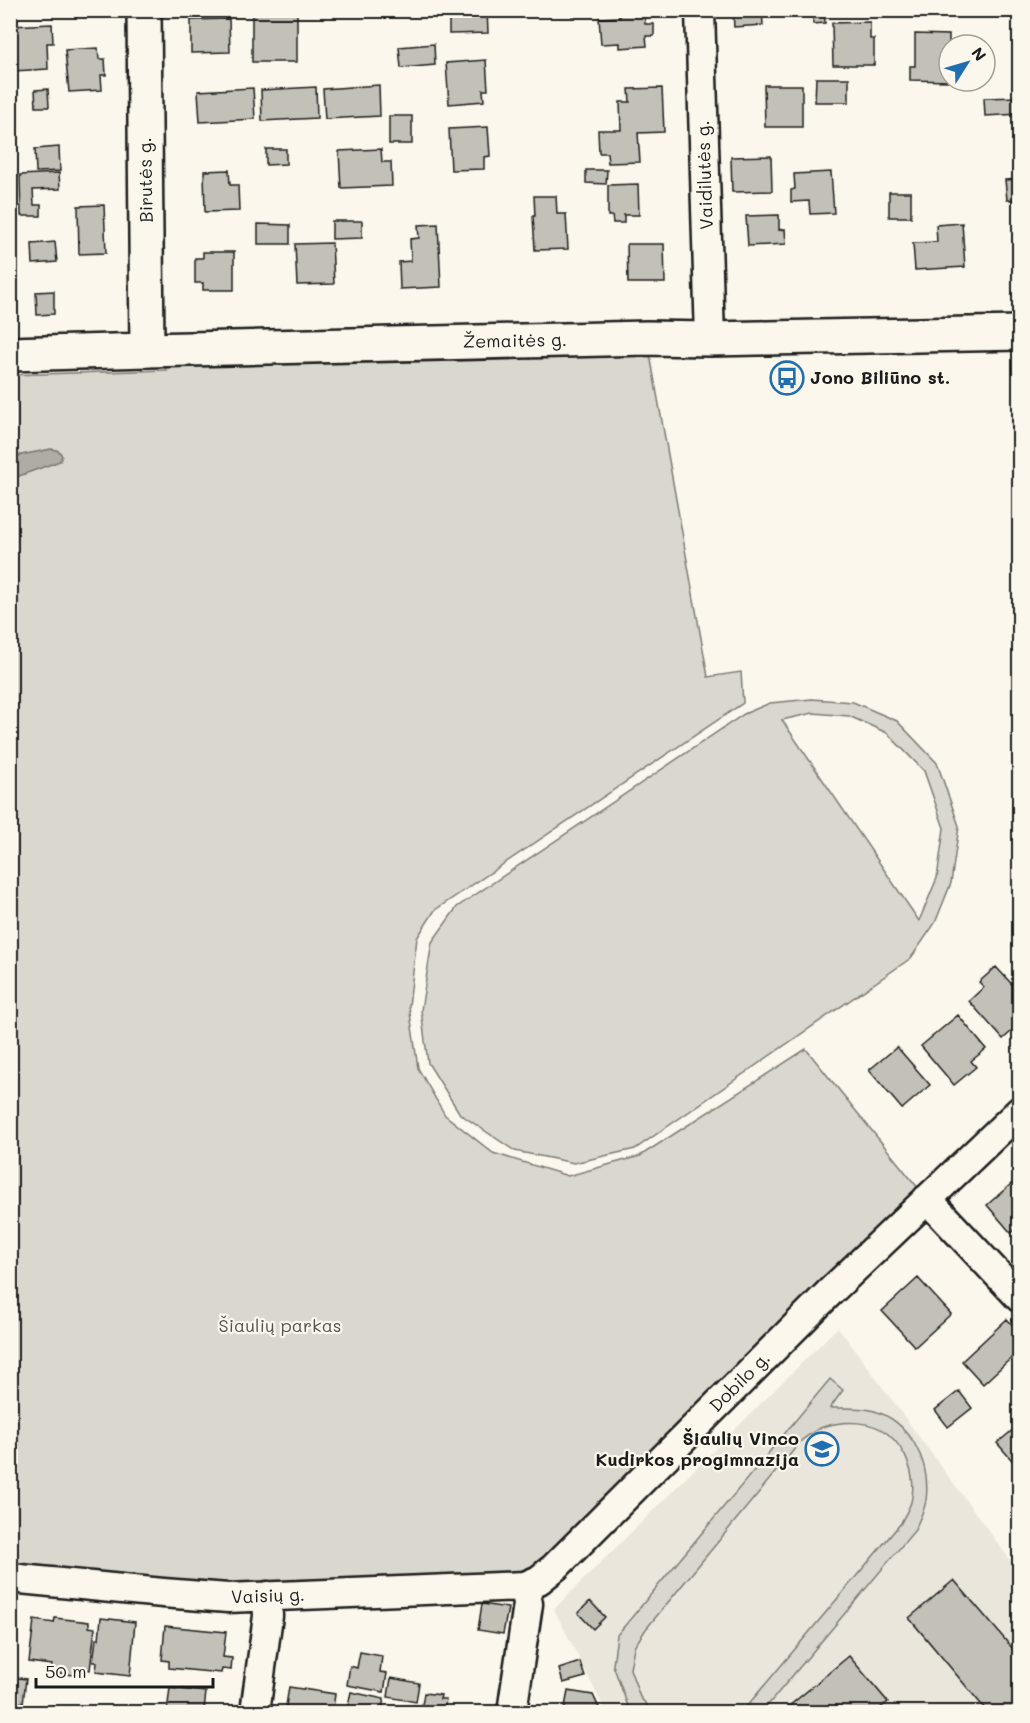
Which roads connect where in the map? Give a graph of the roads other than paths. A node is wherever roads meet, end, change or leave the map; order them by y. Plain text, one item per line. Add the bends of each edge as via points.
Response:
1 (144, 10) edge
2 (700, 10) edge
3 (1020, 333) edge
4 (710, 339) junction
5 (147, 350) junction
6 (10, 354) edge
7 (1020, 1112) edge
8 (927, 1199) junction
9 (1020, 1298) edge
10 (10, 1578) edge
11 (525, 1586) junction
12 (267, 1596) junction
13 (255, 1713) edge
14 (512, 1713) edge

1 - 5 main road, Birutės g.
2 - 4 street, Vaidilutės g.
3 - 4 main road, Žemaitės g.
4 - 5 main road, Žemaitės g.
5 - 6 main road, Žemaitės g.
7 - 8 street, Dobilo g.
8 - 9 street
8 - 11 street, Dobilo g. via 555,1567
10 - 12 street, Vaisių g. via 228,1598
11 - 12 street, Vaisių g.
11 - 14 street via 528,1604
12 - 13 street via 268,1616

